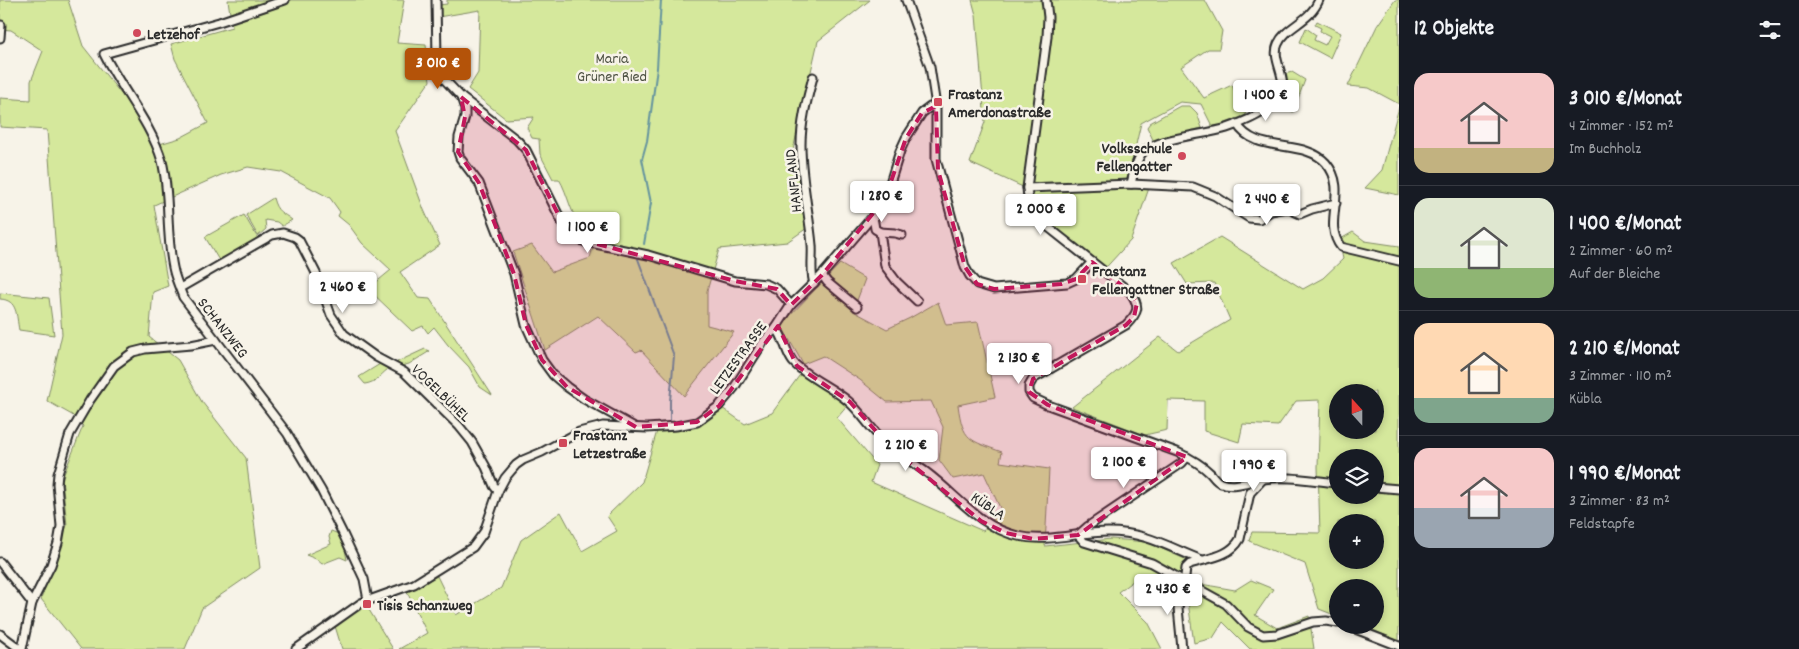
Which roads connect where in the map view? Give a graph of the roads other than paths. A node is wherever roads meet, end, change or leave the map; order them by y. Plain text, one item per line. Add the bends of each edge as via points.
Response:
1 (285, 0) edge
2 (436, 0) edge
3 (906, 0) edge
4 (1046, 0) edge
5 (1319, 0) edge
6 (1, 25) edge
7 (0, 38) edge
8 (813, 77) dead end
9 (461, 97) junction
10 (936, 106) junction
11 (1237, 124) junction
12 (1131, 184) junction
13 (1027, 188) junction
14 (1336, 203) junction
15 (873, 216) junction
16 (880, 232) junction
17 (902, 235) dead end
18 (1399, 261) edge
19 (1092, 262) junction
20 (822, 275) junction
21 (814, 283) junction
22 (180, 288) junction
23 (917, 301) dead end
24 (790, 305) junction
25 (857, 307) dead end
26 (776, 328) junction
27 (216, 340) junction
28 (636, 428) junction
29 (1187, 457) junction
30 (1264, 479) junction
31 (1329, 482) edge
32 (1384, 488) edge
33 (1399, 489) edge
34 (498, 491) junction
35 (1078, 535) junction
36 (1202, 560) junction
37 (0, 562) edge
38 (1184, 582) junction
39 (368, 600) junction
40 (32, 603) junction
41 (1329, 622) edge
42 (0, 634) edge
43 (1368, 634) edge
44 (1399, 646) edge
45 (21, 649) edge
46 (296, 649) edge
47 (1182, 649) edge

1 - 22 street, SCHANZWEG via 104,54 136,107 162,161 173,265
2 - 9 street via 438,66 446,84
3 - 10 street via 930,67
4 - 13 street via 1047,37
5 - 11 street via 1310,15 1284,35 1277,45 1277,58 1282,70 1280,97 1270,107
6 - 7 street
8 - 21 street, HANFLAND via 805,104 801,160 812,247 811,279
9 - 24 street via 526,150 563,224 575,238 648,255 735,281 766,284 777,289
9 - 28 street via 465,117 458,137 458,152 479,184 514,274 526,325 542,360 567,387
10 - 15 street, LETZESTRASSE via 922,113 906,138 885,199
10 - 19 street via 938,170 965,267 977,284 994,289 1061,284 1072,281
11 - 12 street via 1158,144 1143,152
11 - 14 street via 1241,132 1252,138 1309,152 1320,158 1336,184
12 - 13 street
12 - 14 street via 1193,187 1215,196 1249,218 1258,219 1279,209 1287,208 1300,214
13 - 19 street via 1028,200 1038,219
14 - 18 street via 1333,232 1341,247
15 - 16 street via 875,229
15 - 20 street, LETZESTRASSE
16 - 17 street
16 - 23 street via 885,266
19 - 29 street via 1130,292 1136,303 1134,317 1126,325 1033,379 1029,392 1048,405
20 - 21 street, LETZESTRASSE
20 - 25 street
21 - 24 street, LETZESTRASSE
22 - 27 street, SCHANZWEG via 183,297
22 - 34 street, VOGELBÜHEL via 272,235 283,233 295,237 316,273 331,315 344,334 404,372 460,426
24 - 26 street, LETZESTRASSE
26 - 28 street, LETZESTRASSE via 719,406 697,422
26 - 35 street, KÜBLA via 791,360 850,402 889,446 926,472 981,521 1006,533 1033,539
27 - 39 street, SCHANZWEG via 287,433 317,484 364,579
27 - 40 street via 133,352 114,366 104,379 70,434 58,474 61,526 58,543
28 - 34 street, LETZESTRASSE via 603,426 579,432 516,465
29 - 30 street via 1223,484 1236,485
29 - 35 street
30 - 31 street
30 - 36 street via 1250,493 1236,545 1222,554
32 - 33 street
34 - 39 street, LETZESTRASSE via 484,532 473,547 414,584
35 - 36 street, KÜBLA via 1106,532 1140,536
35 - 38 street via 1084,542 1152,563
36 - 38 street via 1186,568
37 - 40 street
38 - 41 street via 1226,604 1248,627 1263,635 1277,634 1313,622
38 - 47 street via 1178,608
39 - 46 street, LETZESTRASSE
40 - 45 street
42 - 45 street
43 - 44 street

